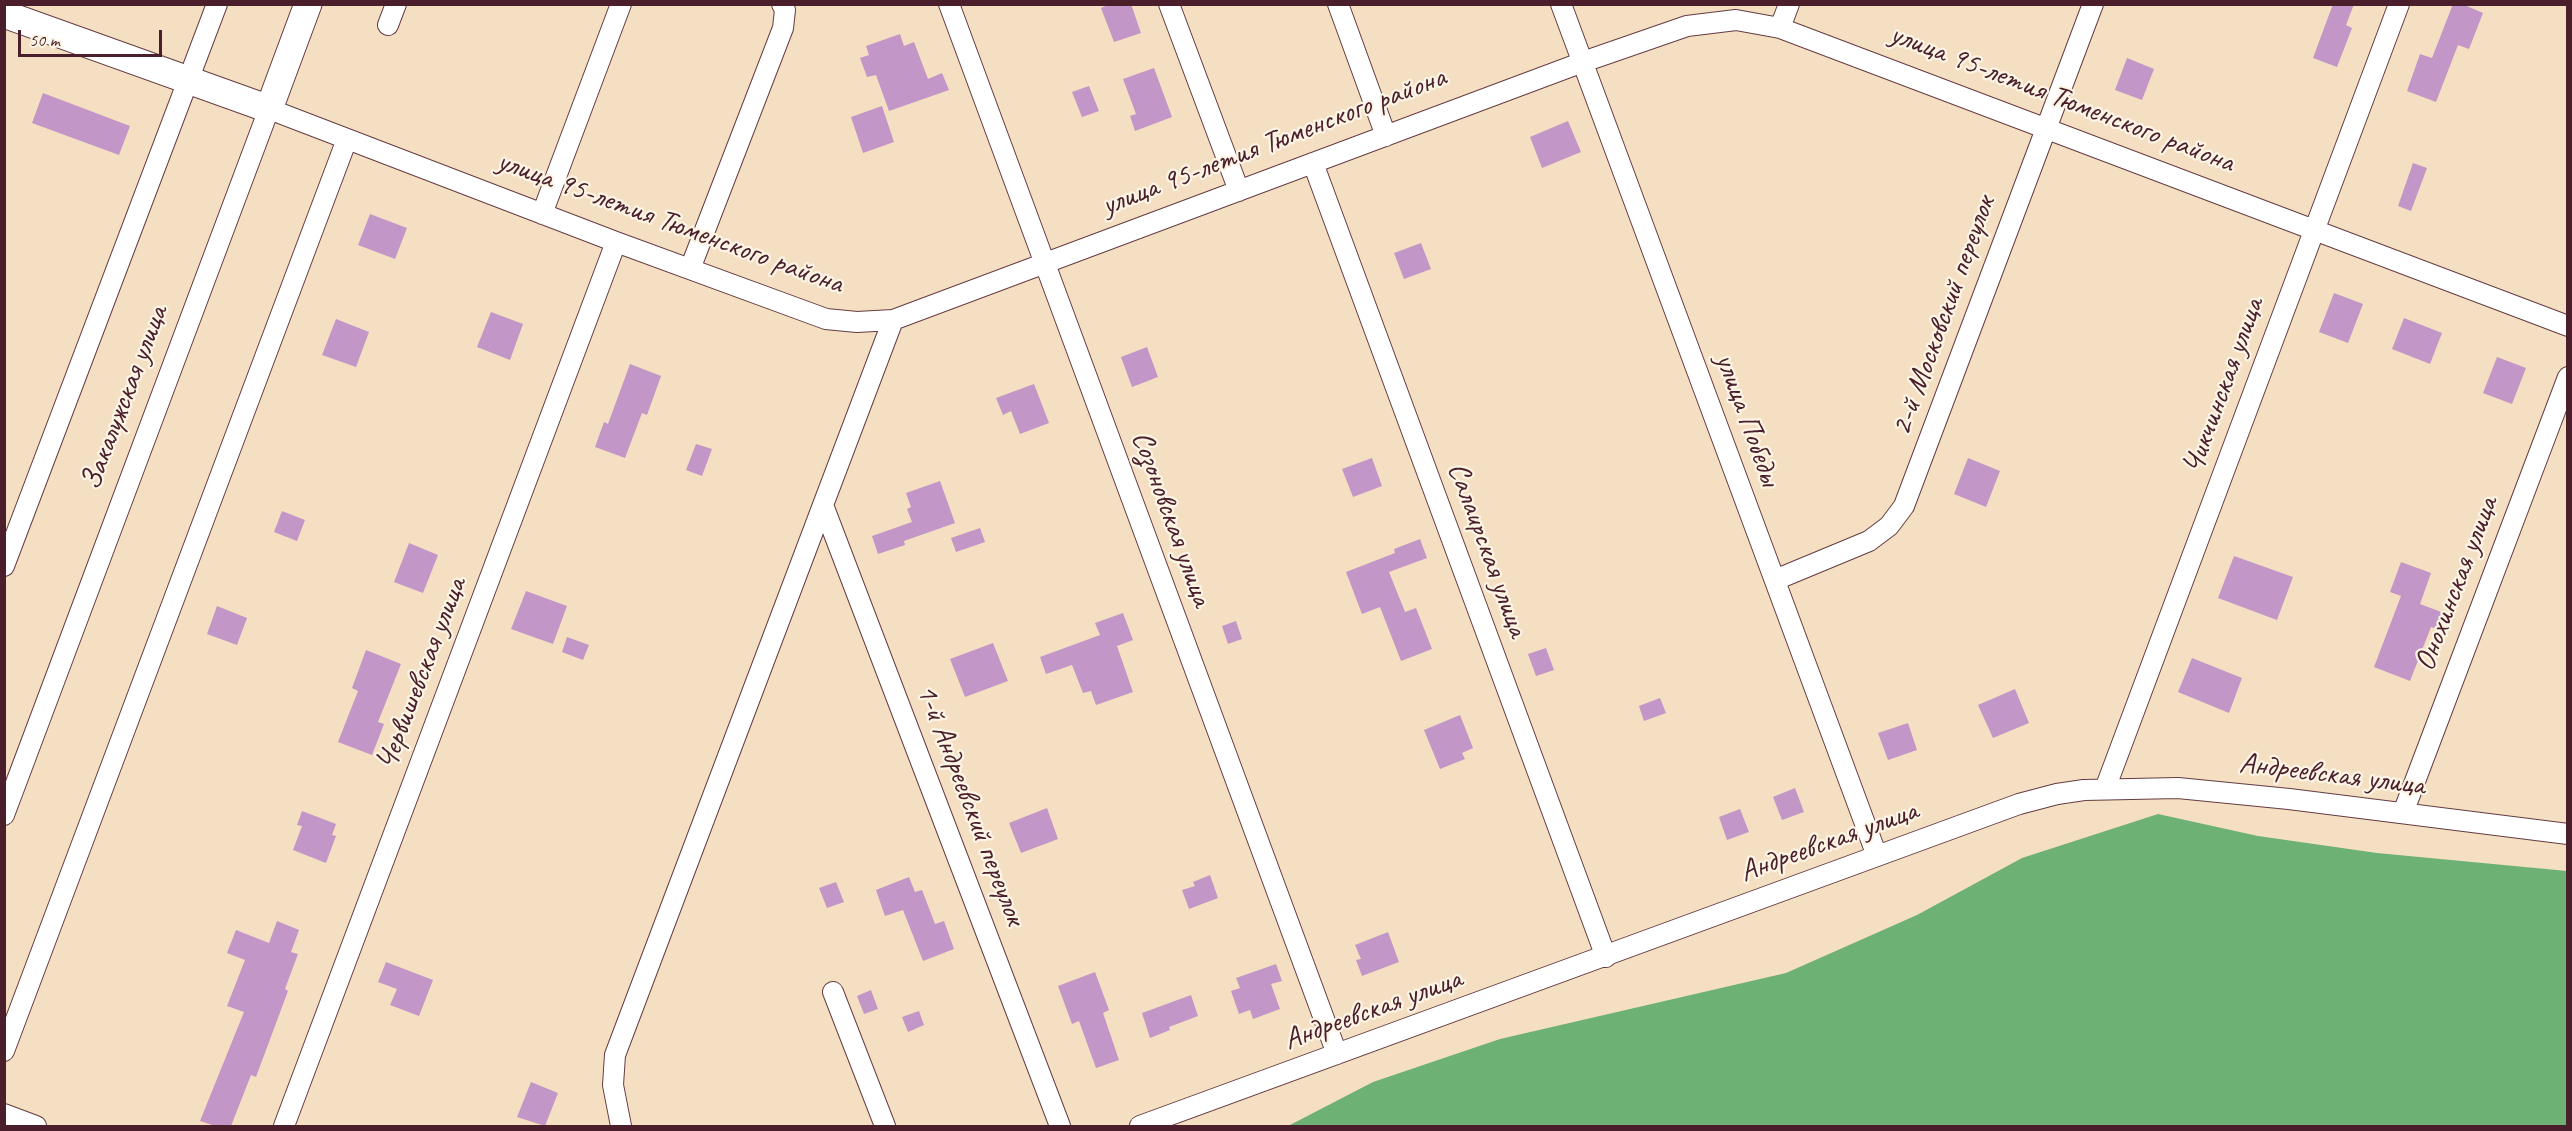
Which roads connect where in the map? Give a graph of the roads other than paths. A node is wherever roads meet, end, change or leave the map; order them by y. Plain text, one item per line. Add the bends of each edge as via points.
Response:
1 (216, 4) edge
2 (308, 4) edge
3 (396, 4) edge
4 (621, 4) edge
5 (782, 4) edge
6 (949, 4) edge
7 (1169, 4) edge
8 (1338, 4) edge
9 (1561, 4) edge
10 (1789, 4) edge
11 (2093, 4) edge
12 (2399, 4) edge
13 (4, 14) edge
14 (388, 25) dead end
15 (1780, 28) junction
16 (1583, 62) junction
17 (188, 79) junction
18 (269, 109) junction
19 (2046, 128) junction
20 (1386, 136) junction
21 (347, 139) junction
22 (1313, 163) junction
23 (1239, 191) junction
24 (542, 214) junction
25 (2314, 229) junction
26 (616, 242) junction
27 (1045, 263) junction
28 (690, 269) junction
29 (893, 320) junction
30 (2568, 326) edge
31 (2568, 376) edge
32 (823, 505) junction
33 (4, 566) edge
34 (1775, 580) junction
35 (2105, 789) junction
36 (2403, 813) junction
37 (4, 815) edge
38 (2568, 834) edge
39 (1877, 856) junction
40 (1606, 957) junction
41 (833, 992) dead end
42 (4, 1051) edge
43 (1336, 1054) junction
44 (4, 1114) edge
45 (36, 1126) edge
46 (284, 1126) edge
47 (621, 1126) edge
48 (885, 1126) edge
49 (1060, 1126) edge
50 (1140, 1126) edge

1 - 17 street
2 - 18 street, Закалужская улица
3 - 14 street
4 - 24 street
5 - 28 street via 783,28
6 - 27 street, Созоновская улица
7 - 23 street
8 - 20 street
9 - 16 street, улица Победы
10 - 15 street
11 - 19 street, 2-й Московский переулок
12 - 25 street, Чикчинская улица
13 - 17 street, улица 95-летия Тюменского района
15 - 16 street, улица 95-летия Тюменского района via 1736,20 1687,26
15 - 19 street, улица 95-летия Тюменского района
16 - 20 street, улица 95-летия Тюменского района
16 - 34 street, улица Победы
17 - 18 street, улица 95-летия Тюменского района
17 - 33 street
18 - 21 street, улица 95-летия Тюменского района
18 - 37 street, Закалужская улица
19 - 25 street, улица 95-летия Тюменского района
19 - 34 street, 2-й Московский переулок via 1904,506 1889,526 1869,541
20 - 22 street, улица 95-летия Тюменского района
21 - 24 street, улица 95-летия Тюменского района
21 - 42 street
22 - 23 street, улица 95-летия Тюменского района
22 - 40 street, Салаирская улица
23 - 27 street, улица 95-летия Тюменского района
24 - 26 street, улица 95-летия Тюменского района
25 - 30 street, улица 95-летия Тюменского района
25 - 35 street, Чикчинская улица
26 - 28 street, улица 95-летия Тюменского района
26 - 46 street, Червишевская улица
27 - 29 street, улица 95-летия Тюменского района
27 - 43 street, Созоновская улица
28 - 29 street, улица 95-летия Тюменского района via 825,319
29 - 32 street
31 - 36 street, Онохинская улица
32 - 47 street via 615,1055 613,1085
32 - 49 street, 1-й Андреевский переулок
34 - 39 street, улица Победы
35 - 36 street, Андреевская улица via 2178,788
35 - 39 street, Андреевская улица via 2075,791 2019,804
36 - 38 street, Андреевская улица
39 - 40 street, Андреевская улица
40 - 43 street, Андреевская улица
41 - 48 street
43 - 50 street, Андреевская улица
44 - 45 street

